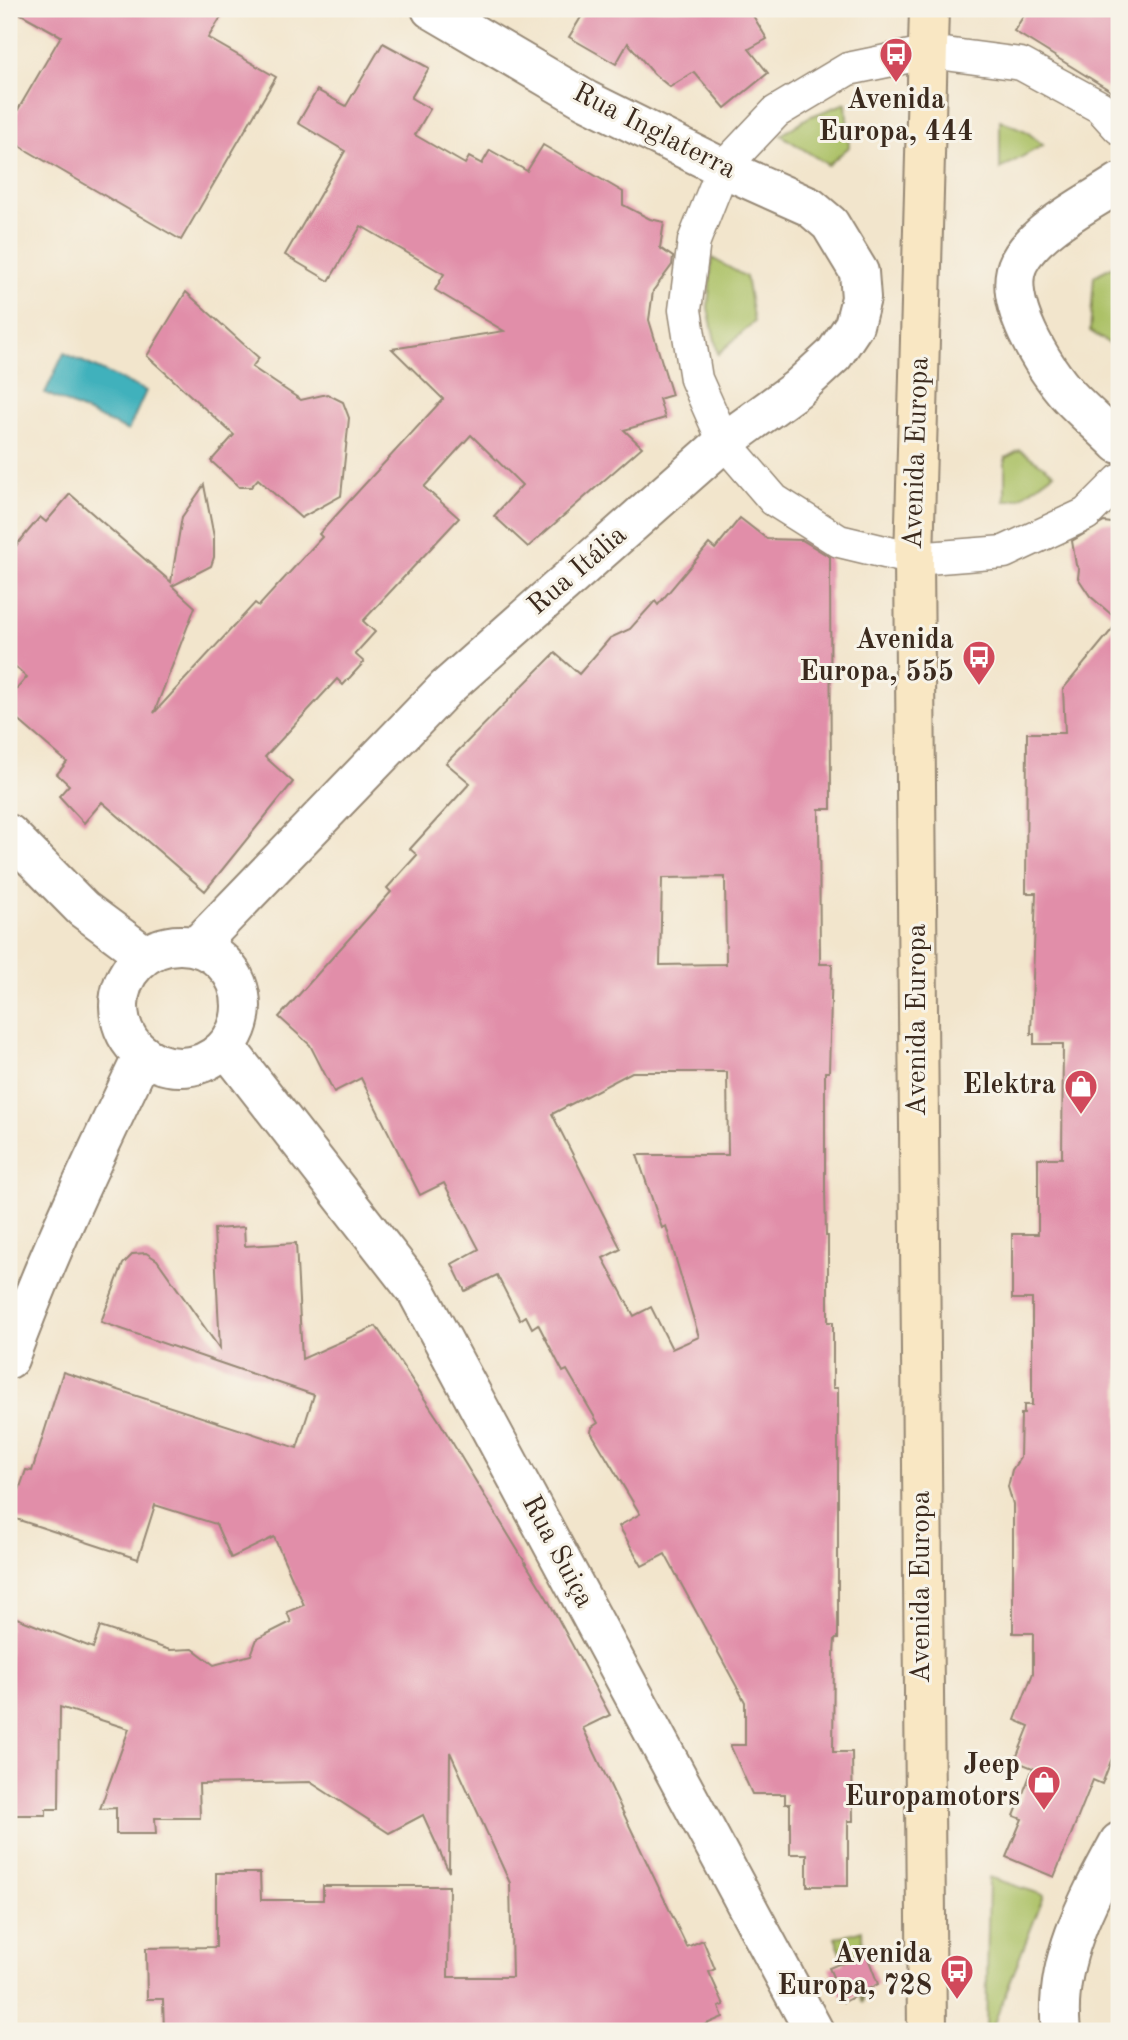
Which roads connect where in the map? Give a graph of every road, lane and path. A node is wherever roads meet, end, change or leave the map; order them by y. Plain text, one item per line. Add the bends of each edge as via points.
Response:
1 (431, 9) edge
2 (929, 9) edge
3 (930, 52) junction
4 (1119, 128) edge
5 (723, 168) junction
6 (1119, 183) edge
7 (859, 272) joint
8 (724, 442) junction
9 (1119, 444) edge
10 (1119, 481) edge
11 (914, 559) junction
12 (9, 834) edge
13 (208, 952) junction
14 (136, 965) junction
15 (217, 1054) junction
16 (154, 1060) junction
17 (9, 1359) edge
18 (1119, 1842) edge
19 (814, 2031) edge
20 (927, 2031) edge
21 (1061, 2031) edge

1 - 5 street, Rua Inglaterra via 586,100
2 - 3 main road, Avenida Europa
3 - 4 street via 1021,64 1100,107
3 - 5 street via 848,69 776,112
3 - 11 main road, Avenida Europa
5 - 7 street, Rua Inglaterra via 810,206 830,224
5 - 8 street via 694,241 685,310 696,379
6 - 9 street via 1034,242 1018,263 1015,286 1019,312 1035,348 1068,394
7 - 8 street, Rua Itália via 861,298 854,326 834,355 797,389
8 - 11 street via 774,500 839,541
8 - 13 street, Rua Itália via 446,688 273,867
10 - 11 street via 1086,514 1004,552
11 - 20 main road, Avenida Europa
12 - 14 street
13 - 14 street via 179,944
13 - 15 street via 235,977 242,1001 239,1026
14 - 16 street via 120,996 120,1018 128,1039
15 - 16 street via 186,1068
15 - 19 street, Rua Suiça via 265,1094 417,1292
16 - 17 street via 85,1177
18 - 21 street via 1066,1952 1059,2003

